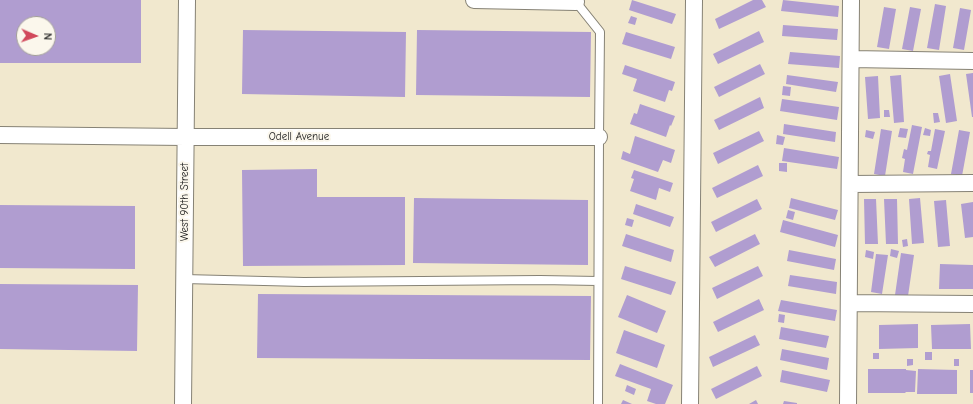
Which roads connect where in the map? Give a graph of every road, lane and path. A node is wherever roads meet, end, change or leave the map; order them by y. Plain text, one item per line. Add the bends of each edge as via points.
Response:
1 (186, 0) edge
2 (474, 0) edge
3 (510, 0) edge
4 (694, 0) edge
5 (851, 0) edge
6 (576, 1) edge
7 (851, 59) junction
8 (973, 61) edge
9 (0, 135) edge
10 (185, 137) junction
11 (599, 137) junction
12 (973, 183) edge
13 (850, 184) junction
14 (184, 279) junction
15 (598, 281) junction
16 (849, 303) junction
17 (973, 304) edge
18 (183, 404) edge
19 (598, 404) edge
20 (690, 404) edge
21 (848, 404) edge

1 - 10 street, West 90th Street
2 - 3 street
3 - 6 street
4 - 20 street
5 - 7 street
6 - 11 lane via 600,32
7 - 8 street
7 - 13 street
9 - 10 street, Odell Avenue
10 - 11 street, Odell Avenue
10 - 14 street, West 90th Street
11 - 15 lane
12 - 13 street
13 - 16 street
14 - 15 lane via 304,282
14 - 18 street, West 90th Street
15 - 19 lane
16 - 17 street
16 - 21 street

